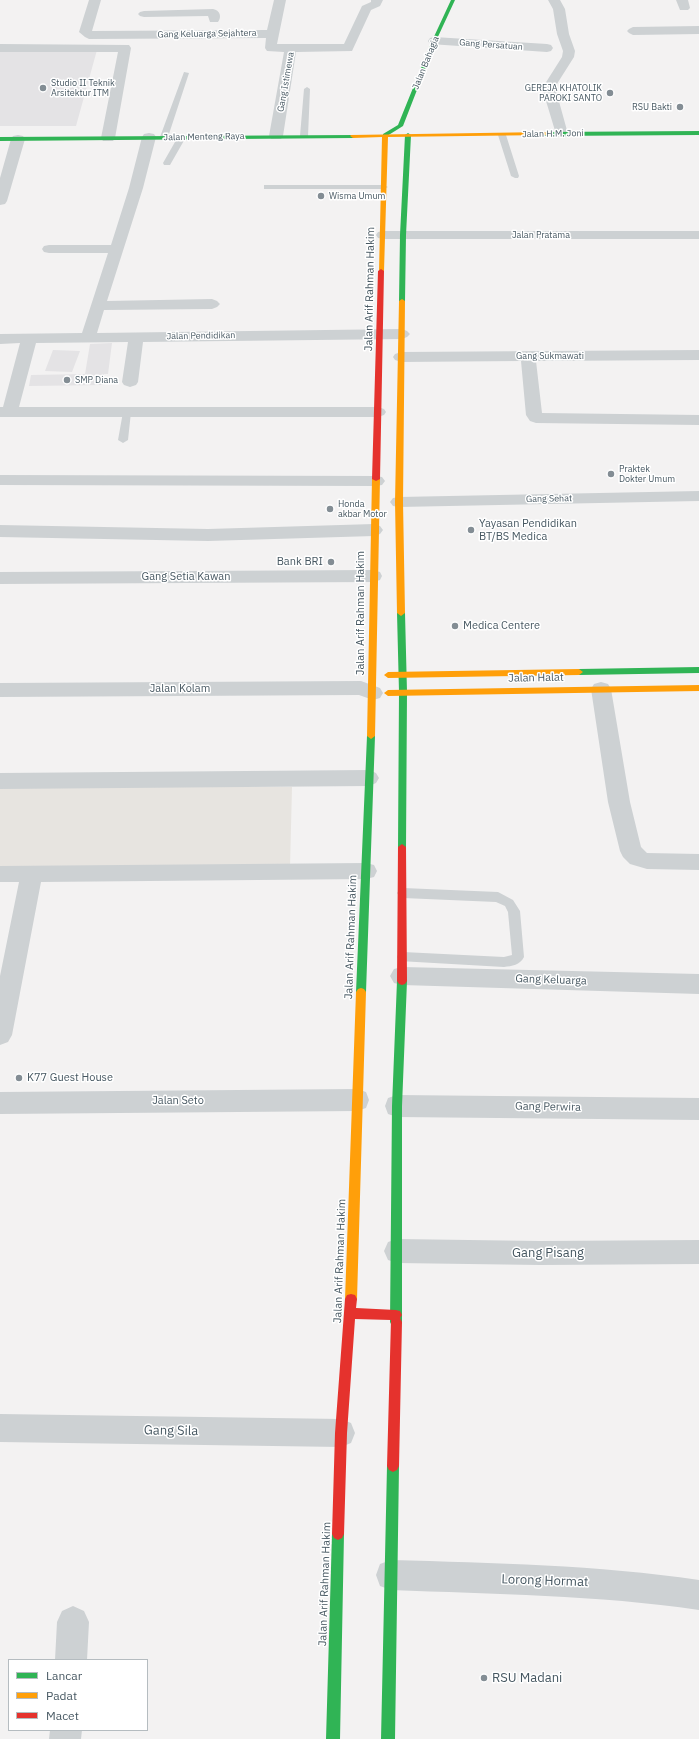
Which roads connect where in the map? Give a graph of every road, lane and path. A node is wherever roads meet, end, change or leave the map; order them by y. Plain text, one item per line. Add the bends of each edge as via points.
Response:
1 (95, 0) edge
2 (146, 0) edge
3 (280, 0) edge
4 (377, 0) edge
5 (453, 0) edge
6 (554, 0) edge
7 (144, 14) junction
8 (214, 20) dead end
9 (699, 30) edge
10 (633, 31) dead end
11 (272, 34) junction
12 (141, 35) junction
13 (434, 41) junction
14 (0, 48) edge
15 (292, 48) junction
16 (547, 48) dead end
17 (186, 73) dead end
18 (306, 89) dead end
19 (400, 126) junction
20 (699, 133) edge
21 (562, 134) junction
22 (385, 135) junction
23 (408, 135) junction
24 (502, 135) junction
25 (276, 136) junction
26 (304, 136) junction
27 (164, 137) junction
28 (182, 137) junction
29 (108, 138) junction
30 (149, 138) junction
31 (0, 139) edge
32 (18, 139) junction
33 (167, 163) dead end
34 (515, 176) dead end
35 (267, 187) dead end
36 (384, 187) junction
37 (0, 201) edge
38 (383, 235) junction
39 (403, 235) junction
40 (699, 235) edge
41 (49, 249) dead end
42 (116, 249) junction
43 (212, 304) dead end
44 (98, 306) junction
45 (380, 334) junction
46 (402, 334) junction
47 (136, 337) junction
48 (88, 338) junction
49 (0, 339) edge
50 (29, 339) junction
51 (699, 355) edge
52 (528, 356) junction
53 (401, 357) junction
54 (130, 382) dead end
55 (3, 412) edge
56 (127, 412) junction
57 (378, 412) junction
58 (699, 420) edge
59 (123, 440) dead end
60 (0, 480) edge
61 (376, 481) junction
62 (699, 496) edge
63 (399, 502) junction
64 (374, 530) junction
65 (0, 531) edge
66 (373, 576) junction
67 (0, 578) edge
68 (699, 670) edge
69 (402, 674) junction
70 (369, 685) junction
71 (699, 688) edge
72 (0, 690) edge
73 (601, 690) junction
74 (403, 692) junction
75 (369, 778) junction
76 (0, 782) edge
77 (699, 862) edge
78 (366, 871) junction
79 (32, 873) junction
80 (0, 874) edge
81 (403, 893) junction
82 (402, 966) junction
83 (699, 984) edge
84 (0, 1035) edge
85 (357, 1100) junction
86 (0, 1103) edge
87 (397, 1106) junction
88 (699, 1109) edge
89 (397, 1251) junction
90 (699, 1252) edge
91 (351, 1314) junction
92 (396, 1315) junction
93 (0, 1428) edge
94 (341, 1433) junction
95 (391, 1576) junction
96 (699, 1595) edge
97 (73, 1622) dead end
98 (71, 1659) edge
99 (333, 1739) edge
100 (388, 1739) edge

1 - 12 street, Gang Keluarga Sejahtera via 86,34
2 - 7 street, Gang Keluarga Sejahtera
3 - 11 street, Gang Keluarga Sejahtera
4 - 15 street, Gang Istimewa via 376,4 366,8 350,47
5 - 13 main road, Jalan Bahagia
6 - 21 street via 559,9 569,51 568,57 549,87
7 - 8 street via 213,12
7 - 12 street, Gang Keluarga Sejahtera
9 - 10 street
11 - 12 street, Gang Keluarga Sejahtera
11 - 15 street, Gang Keluarga Sejahtera via 270,48
13 - 16 street, Gang Persatuan
13 - 19 main road, Jalan Bahagia
14 - 29 street via 125,48
15 - 25 street, Gang Istimewa
17 - 27 lane
18 - 26 lane
19 - 22 main road
19 - 23 main road
20 - 21 main road, Jalan H.M. Joni
21 - 24 main road, Jalan H.M. Joni
22 - 23 main road, Jalan Menteng Raya
22 - 26 main road, Jalan Menteng Raya
22 - 36 main road, Jalan Arif Rahman Hakim
23 - 24 main road, Jalan H.M. Joni
23 - 39 main road
24 - 34 lane
25 - 26 main road, Jalan Menteng Raya
25 - 28 main road, Jalan Menteng Raya
27 - 28 main road, Jalan Menteng Raya
27 - 30 main road, Jalan Menteng Raya
28 - 33 lane
29 - 30 main road, Jalan Menteng Raya
29 - 32 main road, Jalan Menteng Raya
30 - 42 street
31 - 32 main road, Jalan Menteng Raya
32 - 37 street
35 - 36 lane
36 - 38 main road, Jalan Arif Rahman Hakim
38 - 39 street, Jalan Pratama
38 - 45 main road, Jalan Arif Rahman Hakim
39 - 40 street, Jalan Pratama
39 - 46 main road
41 - 42 street
42 - 44 street
43 - 44 street
44 - 48 street
45 - 46 street, Jalan Pendidikan
45 - 47 street, Jalan Pendidikan
45 - 57 main road, Jalan Arif Rahman Hakim
46 - 53 main road
47 - 48 street, Jalan Pendidikan
47 - 54 street
48 - 50 street, Jalan Pendidikan
49 - 50 street, Jalan Pendidikan
50 - 55 street
51 - 52 street, Gang Sukmawati
52 - 53 street, Gang Sukmawati
52 - 58 street via 536,418
53 - 63 main road
55 - 56 street
56 - 57 street
56 - 59 lane
57 - 61 main road, Jalan Arif Rahman Hakim
60 - 61 street
61 - 64 main road, Jalan Arif Rahman Hakim
62 - 63 street, Gang Sehat
63 - 69 main road
64 - 65 street via 208,535
64 - 66 main road, Jalan Arif Rahman Hakim
66 - 67 street, Gang Setia Kawan
66 - 70 main road, Jalan Arif Rahman Hakim
68 - 69 main road, Jalan Halat
69 - 70 main road, Jalan Halat
69 - 74 main road
70 - 72 street, Jalan Kolam
70 - 74 main road, Jalan Halat
70 - 75 main road, Jalan Arif Rahman Hakim
71 - 73 main road, Jalan Halat
73 - 74 main road, Jalan Halat
73 - 77 street via 619,802 631,851 638,858 647,861
74 - 81 main road
75 - 76 street
75 - 78 main road, Jalan Arif Rahman Hakim
78 - 79 street
78 - 85 main road, Jalan Arif Rahman Hakim
79 - 80 street
79 - 84 street
81 - 82 main road
81 - 82 lane via 498,897 514,911 518,957 504,962
82 - 83 street, Gang Keluarga
82 - 87 main road
85 - 86 street, Jalan Seto
85 - 91 main road, Jalan Arif Rahman Hakim
87 - 88 street, Gang Perwira
87 - 89 main road
89 - 90 street, Gang Pisang
89 - 92 main road
91 - 92 main road
91 - 94 main road, Jalan Arif Rahman Hakim
92 - 95 main road
93 - 94 street, Gang Sila
94 - 99 main road, Jalan Arif Rahman Hakim
95 - 96 street, Lorong Hormat via 598,1582
95 - 100 main road
97 - 98 street

